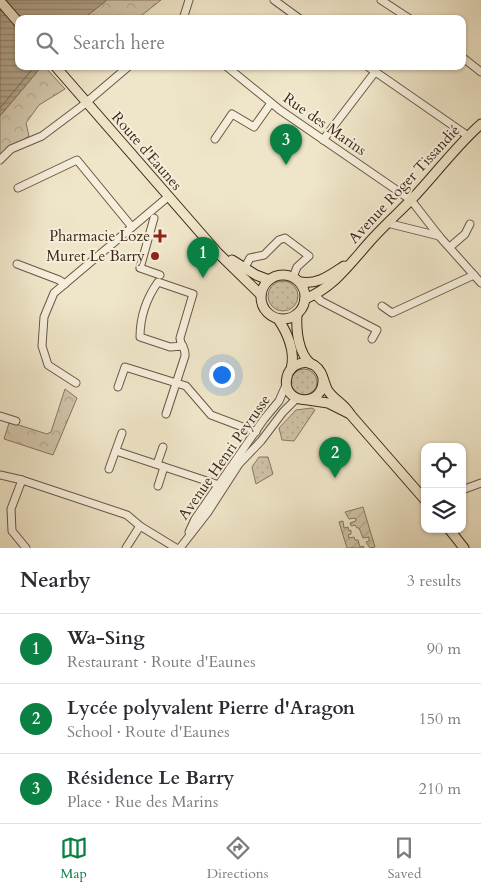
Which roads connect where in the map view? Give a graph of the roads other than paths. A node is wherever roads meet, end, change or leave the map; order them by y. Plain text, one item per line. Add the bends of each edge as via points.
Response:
1 (189, 0) edge
2 (274, 0) edge
3 (381, 0) edge
4 (0, 2) edge
5 (184, 15) edge
6 (295, 15) edge
7 (404, 15) edge
8 (15, 19) edge
9 (466, 60) edge
10 (58, 70) edge
11 (125, 70) edge
12 (231, 70) edge
13 (372, 70) edge
14 (375, 72) junction
15 (481, 72) edge
16 (87, 102) junction
17 (271, 103) junction
18 (481, 124) edge
19 (468, 136) junction
20 (215, 139) dead end
21 (323, 140) junction
22 (0, 160) edge
23 (18, 188) dead end
24 (168, 196) junction
25 (411, 200) junction
26 (154, 218) dead end
27 (386, 223) junction
28 (470, 224) dead end
29 (132, 227) junction
30 (440, 236) junction
31 (450, 246) junction
32 (218, 253) junction
33 (18, 264) dead end
34 (349, 264) junction
35 (244, 269) junction
36 (160, 275) dead end
37 (474, 275) junction
38 (269, 280) junction
39 (296, 280) junction
40 (481, 283) edge
41 (65, 284) junction
42 (261, 295) junction
43 (315, 295) junction
44 (306, 299) junction
45 (382, 306) dead end
46 (297, 314) junction
47 (278, 319) junction
48 (372, 339) dead end
49 (183, 346) junction
50 (311, 364) junction
51 (291, 369) junction
52 (323, 378) junction
53 (76, 383) dead end
54 (176, 383) junction
55 (286, 385) junction
56 (118, 387) dead end
57 (297, 398) junction
58 (308, 400) junction
59 (166, 414) dead end
60 (350, 414) junction
61 (0, 416) edge
62 (16, 421) dead end
63 (256, 432) junction
64 (122, 433) dead end
65 (163, 447) dead end
66 (116, 451) junction
67 (160, 466) junction
68 (109, 469) dead end
69 (0, 475) edge
70 (22, 480) junction
71 (481, 484) edge
72 (219, 485) junction
73 (158, 486) dead end
74 (466, 489) edge
75 (421, 495) edge
76 (140, 526) junction
77 (452, 533) edge
78 (182, 546) edge
79 (26, 548) edge
80 (126, 548) edge
81 (176, 548) edge
82 (464, 548) edge

1 - 5 street
2 - 6 street
3 - 7 street
4 - 8 main road
9 - 15 street
10 - 16 main road, Route d'Eaunes
11 - 16 street
12 - 17 street, Rue des Marins
13 - 14 street
14 - 19 street
14 - 21 street
16 - 22 street via 42,136 12,150
16 - 24 main road, Route d'Eaunes
17 - 20 street via 254,128 232,114
17 - 21 street, Rue des Marins
18 - 19 main road, Avenue Roger Tissandié
19 - 25 main road, Avenue Roger Tissandié
21 - 25 street, Rue des Marins
23 - 29 street via 77,160
24 - 29 street
24 - 32 main road, Route d'Eaunes
25 - 27 main road, Avenue Roger Tissandié
25 - 30 street, Rue des Marins
26 - 36 street via 140,268
27 - 30 street
27 - 34 main road, Avenue Roger Tissandié
28 - 31 street via 465,234
29 - 41 street
30 - 31 street, Rue des Marins
31 - 37 street, Rue des Marins
32 - 35 main road, Route d'Eaunes
32 - 42 main road, Route d'Eaunes
33 - 41 street
34 - 39 main road, Avenue Roger Tissandié via 314,283
34 - 43 main road, Avenue Roger Tissandié via 338,278
35 - 38 main road, Route d'Eaunes
35 - 39 street via 250,258 264,255 285,238 309,256 297,267
37 - 40 street, Rue des Marins
37 - 45 street via 392,313
38 - 39 main road via 282,275
38 - 42 main road
39 - 44 main road via 304,288
41 - 53 street via 54,293 44,317 42,346 48,364
42 - 47 main road via 265,310
43 - 44 main road, Avenue Roger Tissandié
43 - 48 street via 377,330
44 - 46 main road
46 - 47 main road
46 - 50 main road via 296,327 302,351
47 - 51 main road via 286,330 292,354
49 - 49 street via 180,338 193,294 158,282 145,305 140,337 170,347
49 - 54 street via 185,356
50 - 51 main road via 301,363
50 - 52 main road via 319,369
51 - 55 main road
52 - 58 main road via 320,392
52 - 60 main road via 332,396
54 - 56 street via 125,367
54 - 59 street
54 - 63 street via 186,386 211,415
55 - 57 main road
55 - 63 street, Avenue Henri Peyrusse via 279,401
57 - 58 main road
57 - 78 street, Avenue Henri Peyrusse via 239,464
58 - 60 main road via 328,403
60 - 75 main road
61 - 62 street
63 - 72 street, Avenue Henri Peyrusse
64 - 66 street
65 - 67 street
66 - 67 street
66 - 68 street
67 - 72 street
67 - 73 street
69 - 70 street
70 - 76 street via 127,515
70 - 79 street via 11,509 12,530
71 - 74 street
72 - 78 street, Avenue Henri Peyrusse via 195,519
76 - 80 street
76 - 81 street
77 - 82 main road

